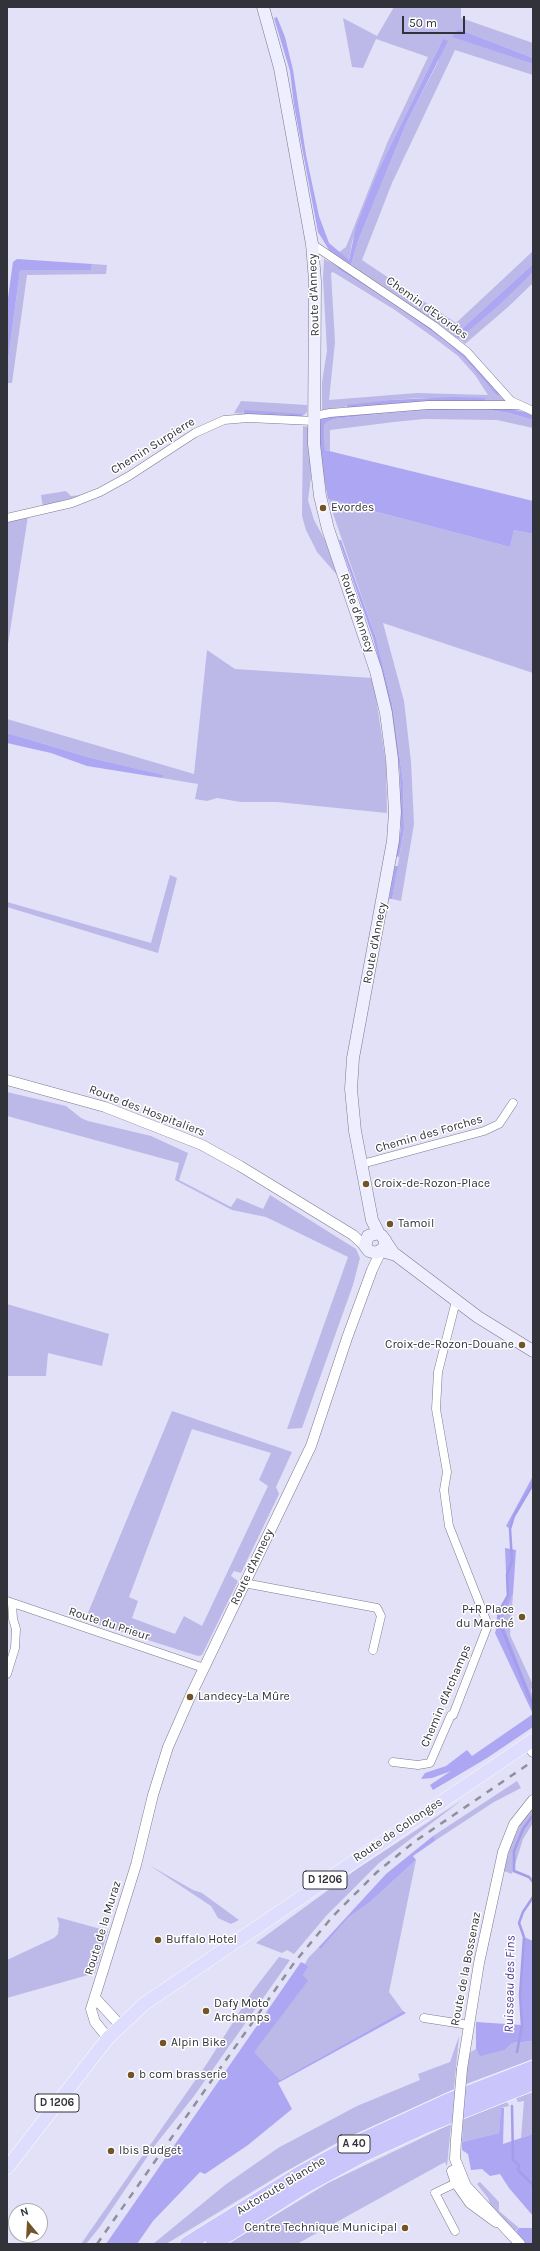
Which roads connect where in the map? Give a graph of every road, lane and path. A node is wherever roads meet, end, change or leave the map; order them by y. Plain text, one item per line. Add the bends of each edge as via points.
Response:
1 (263, 7) edge
2 (312, 244) junction
3 (517, 406) junction
4 (533, 411) edge
5 (314, 418) junction
6 (7, 518) edge
7 (7, 1080) edge
8 (513, 1103) dead end
9 (362, 1164) junction
10 (375, 1243) junction
11 (456, 1300) junction
12 (533, 1351) edge
13 (244, 1583) junction
14 (10, 1602) edge
15 (373, 1650) dead end
16 (204, 1668) junction
17 (7, 1674) edge
18 (531, 1745) edge
19 (393, 1762) dead end
20 (533, 1800) edge
21 (136, 1865) joint
22 (95, 1998) junction
23 (424, 2018) dead end
24 (120, 2025) junction
25 (468, 2025) junction
26 (108, 2038) junction
27 (533, 2068) edge
28 (533, 2083) edge
29 (7, 2168) edge
30 (459, 2182) junction
31 (455, 2231) dead end
32 (187, 2244) edge
33 (213, 2244) edge
34 (520, 2244) edge

1 - 2 main road, Route d'Annecy via 282,74
2 - 3 street, Chemin d'Evordes via 410,308 467,352
2 - 5 main road, Route d'Annecy via 315,281
3 - 4 street, Chemin d'Evordes
3 - 5 street, Chemin d'Evordes via 428,405 330,413
5 - 6 street, Chemin Surpierre via 224,420 195,433 100,492 65,505
5 - 9 main road, Route d'Annecy via 316,474 322,508 369,648 381,692 395,792 393,841 351,1074 353,1117
7 - 10 street, Route des Hospitaliers via 105,1107 202,1145 353,1235
8 - 9 street, Chemin des Forches via 499,1124 484,1132
9 - 10 main road, Route d'Annecy
10 - 11 main road
10 - 13 street, Route d'Annecy via 372,1270 311,1446
11 - 12 main road via 507,1337
11 - 19 street, Chemin d'Archamps via 438,1372 436,1409 447,1472 444,1490 449,1526 488,1625 453,1715 451,1714 430,1763 418,1765
13 - 15 street via 377,1608 381,1616
13 - 16 street, Route d'Annecy
14 - 16 street, Route du Prieur
14 - 17 street via 16,1629 15,1648
16 - 21 street, Route d'Annecy via 166,1753
18 - 24 main road, Route de Collonges / D 1206 via 171,1984
20 - 25 street, Route de la Bossenaz via 514,1824 503,1852
21 - 22 street, Route de la Muraz
22 - 24 street
22 - 26 street, Route de la Muraz via 91,2014
23 - 25 street
24 - 26 main road, Route de Collonges / D 1206
25 - 30 street, Route de la Bossenaz, bridge via 455,2153 451,2165
26 - 29 main road, Route de Collonges / D 1206
27 - 32 highway, Autoroute Blanche / A 40 via 448,2101 361,2141 301,2173
28 - 33 highway, Autoroute Blanche / A 40 via 427,2125 364,2154 303,2187
30 - 31 street via 435,2193
30 - 34 street, Route de la Bossenaz via 480,2211 507,2228

